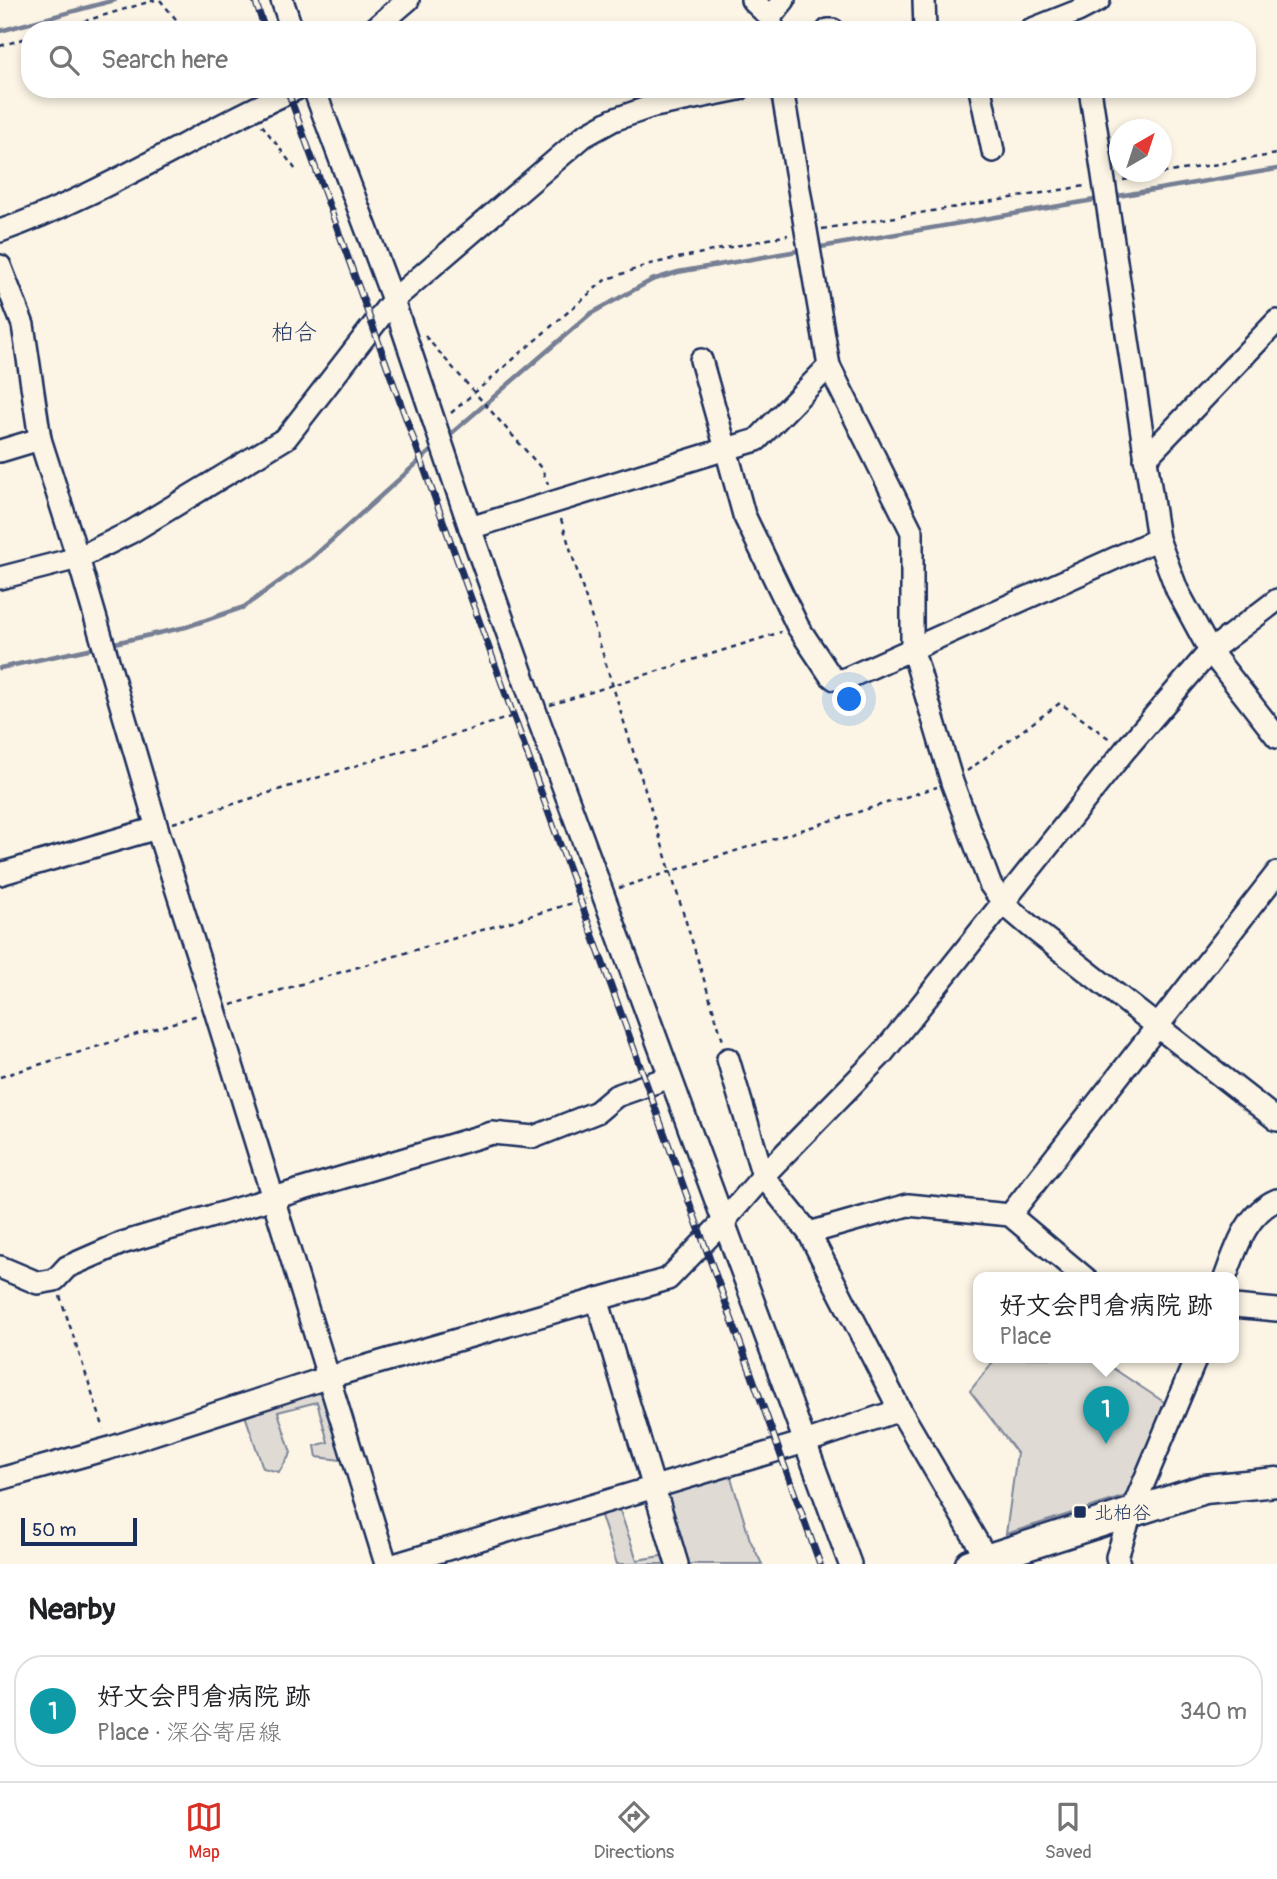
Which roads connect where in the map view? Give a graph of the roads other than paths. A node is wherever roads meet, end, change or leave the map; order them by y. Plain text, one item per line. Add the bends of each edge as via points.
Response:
1 (282, 0) edge
2 (408, 0) edge
3 (752, 0) edge
4 (784, 0) edge
5 (924, 0) edge
6 (1099, 0) edge
7 (1078, 14) edge
8 (289, 21) edge
9 (384, 21) edge
10 (770, 21) edge
11 (773, 21) edge
12 (925, 21) edge
13 (1057, 21) edge
14 (276, 98) edge
15 (317, 98) edge
16 (694, 98) edge
17 (784, 98) edge
18 (982, 98) edge
19 (1091, 98) edge
20 (993, 151) dead end
21 (0, 231) edge
22 (0, 265) edge
23 (393, 300) junction
24 (1277, 321) edge
25 (701, 360) dead end
26 (829, 366) junction
27 (40, 439) junction
28 (726, 449) junction
29 (0, 451) edge
30 (1145, 458) junction
31 (470, 528) junction
32 (1158, 539) junction
33 (78, 558) junction
34 (0, 578) edge
35 (1277, 600) edge
36 (912, 648) junction
37 (1210, 651) junction
38 (1276, 735) edge
39 (157, 828) junction
40 (1277, 873) edge
41 (0, 874) edge
42 (1004, 904) junction
43 (1157, 1026) junction
44 (728, 1059) road end
45 (670, 1077) junction
46 (1277, 1120) edge
47 (763, 1176) junction
48 (272, 1198) junction
49 (1277, 1200) edge
50 (1010, 1215) junction
51 (723, 1222) junction
52 (809, 1233) junction
53 (0, 1267) edge
54 (1079, 1272) edge
55 (1227, 1272) edge
56 (597, 1298) junction
57 (1239, 1306) edge
58 (1277, 1310) edge
59 (1194, 1363) edge
60 (330, 1377) junction
61 (900, 1410) junction
62 (805, 1442) junction
63 (0, 1479) edge
64 (1277, 1482) edge
65 (655, 1487) junction
66 (1131, 1513) junction
67 (978, 1562) edge
68 (1116, 1562) edge
69 (386, 1564) edge
70 (397, 1564) edge
71 (677, 1564) edge
72 (850, 1564) edge

1 - 8 street
2 - 9 street
3 - 10 street
4 - 11 street
5 - 12 street
6 - 7 street
7 - 13 street
14 - 21 street via 41,217
15 - 23 street
16 - 23 street via 650,107 584,136
17 - 26 street
18 - 20 street
19 - 30 street
22 - 27 street via 23,325
23 - 31 street
23 - 33 street via 286,438 131,532
24 - 30 street
25 - 28 street
26 - 28 street via 757,440
26 - 36 street via 912,533
27 - 29 street
27 - 33 street
28 - 31 street
28 - 36 street via 744,515 798,627 835,679 843,680
30 - 32 street
31 - 45 street
32 - 36 street
32 - 37 street via 1177,590
33 - 34 street
33 - 39 street
35 - 37 street
36 - 42 street via 952,782 990,884
37 - 38 street
37 - 42 street
39 - 41 street
39 - 48 street
40 - 43 street
42 - 43 street
42 - 47 street via 882,1054
43 - 46 street
43 - 50 street
44 - 47 street
45 - 48 street via 616,1096 597,1112 534,1137 492,1133
45 - 51 street
47 - 51 street
47 - 52 street
48 - 53 street via 122,1244 67,1267 55,1280 38,1283
48 - 60 street
49 - 55 street via 1242,1232
50 - 52 street via 908,1205
50 - 54 street
51 - 56 street via 668,1279
51 - 62 street
52 - 61 street
56 - 60 street
56 - 65 street
57 - 58 street
59 - 66 street
60 - 63 street
60 - 69 street
61 - 62 street
61 - 67 street
62 - 65 street
62 - 72 street
64 - 66 main road via 1205,1489
65 - 70 street
65 - 71 street
66 - 67 main road
66 - 68 street

